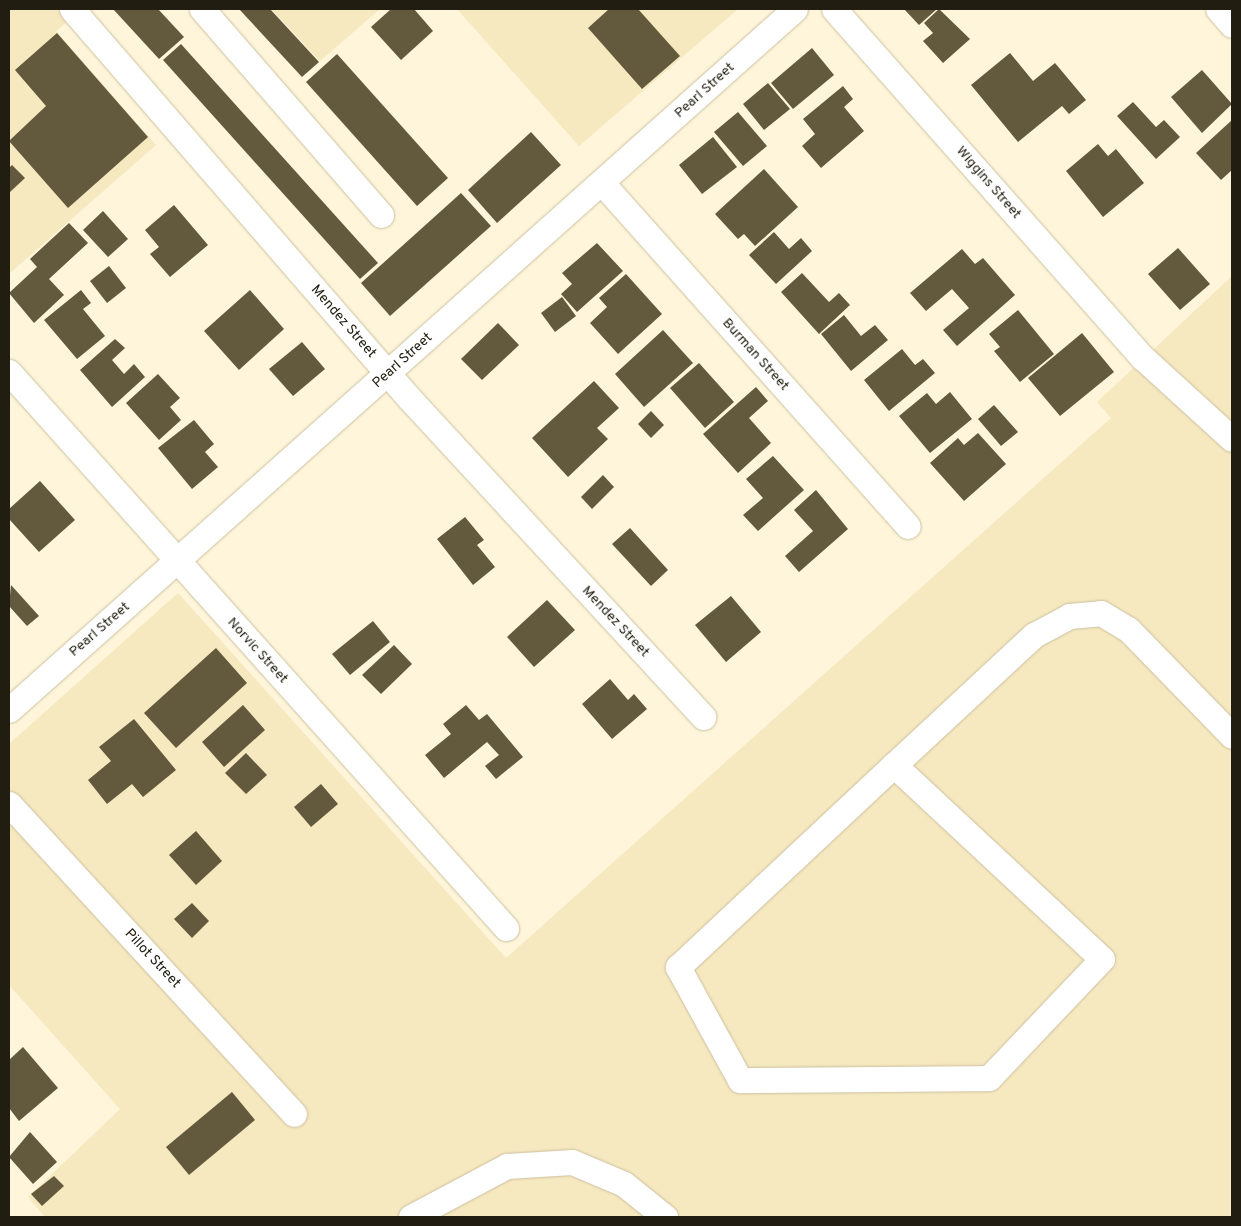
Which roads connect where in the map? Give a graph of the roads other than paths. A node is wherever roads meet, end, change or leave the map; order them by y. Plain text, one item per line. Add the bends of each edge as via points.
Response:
1 (72, 9) edge
2 (202, 9) edge
3 (795, 9) edge
4 (834, 9) edge
5 (1218, 9) edge
6 (1232, 25) edge
7 (603, 184) junction
8 (381, 216) dead end
9 (9, 372) edge
10 (388, 374) junction
11 (1232, 439) edge
12 (908, 526) dead end
13 (177, 562) junction
14 (9, 710) edge
15 (703, 717) dead end
16 (1232, 736) edge
17 (894, 765) junction
18 (9, 804) edge
19 (506, 928) dead end
20 (294, 1114) dead end
21 (411, 1217) edge
22 (665, 1217) edge

1 - 10 street, Mendez Street
2 - 8 street
3 - 7 street, Pearl Street
4 - 11 street, Wiggins Street via 1142,358
5 - 6 street
7 - 10 street, Pearl Street
7 - 12 street, Burman Street
9 - 13 street, Norvic Street
10 - 13 street, Pearl Street
10 - 15 street, Mendez Street
13 - 14 street, Pearl Street
13 - 19 street, Norvic Street
16 - 17 street via 1128,629 1101,613 1069,616 1034,635
17 - 17 street via 678,967 740,1080 989,1078 1102,960
18 - 20 street, Pillot Street
21 - 22 street via 507,1166 572,1162 624,1184

